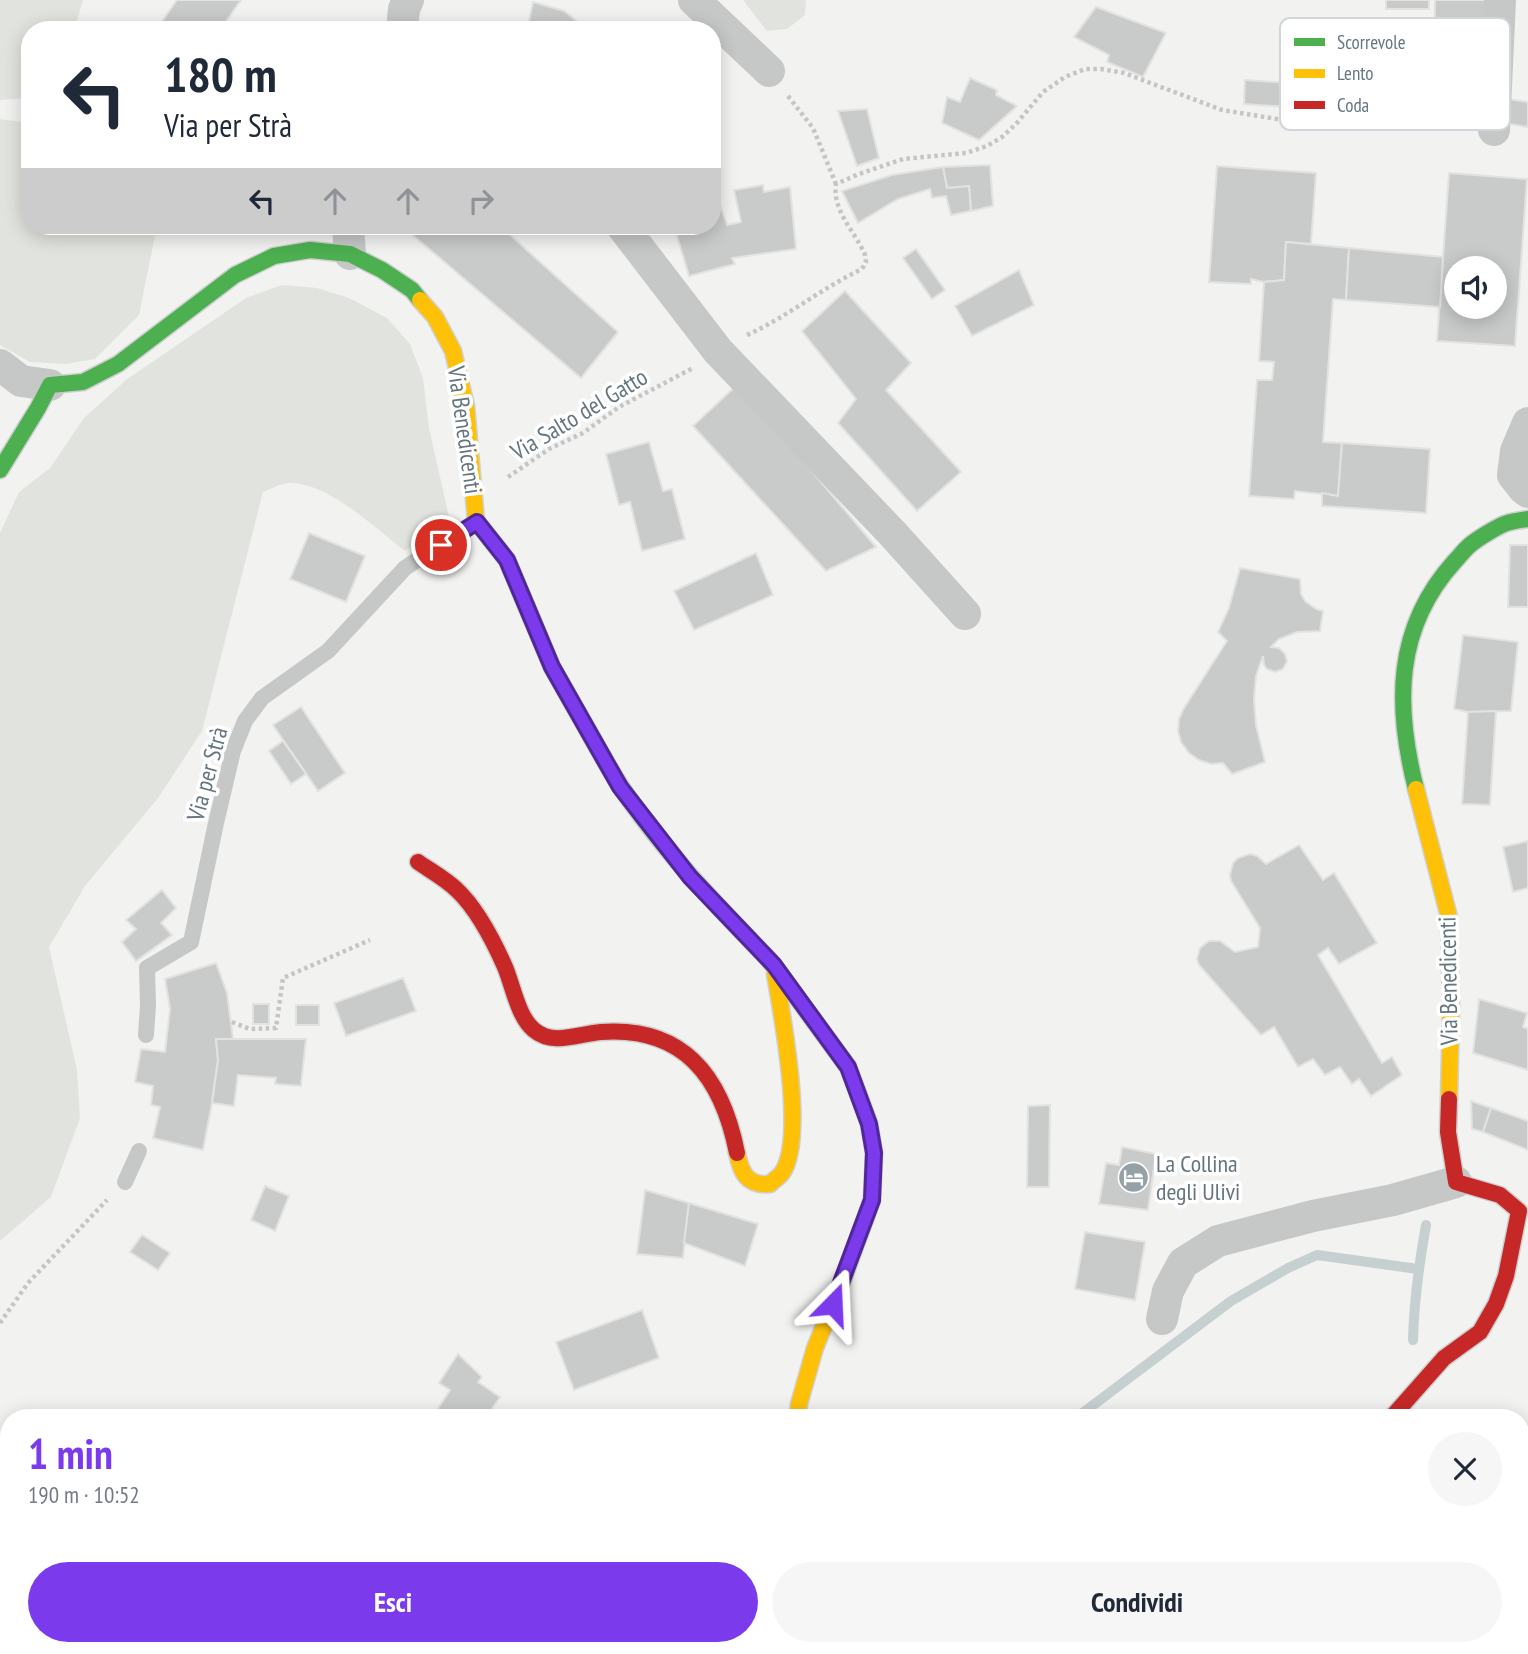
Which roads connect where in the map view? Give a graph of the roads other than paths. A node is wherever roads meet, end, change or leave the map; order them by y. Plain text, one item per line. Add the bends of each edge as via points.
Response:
1 (408, 0) edge
2 (694, 0) edge
3 (1500, 0) edge
4 (1499, 18) edge
5 (403, 21) edge
6 (716, 21) edge
7 (721, 26) edge
8 (769, 71) road end
9 (629, 235) edge
10 (349, 240) edge
11 (0, 365) edge
12 (50, 385) junction
13 (1528, 423) edge
14 (0, 470) edge
15 (1528, 492) edge
16 (1528, 519) edge
17 (477, 522) junction
18 (965, 614) dead end
19 (418, 862) dead end
20 (774, 965) junction
21 (146, 1035) dead end
22 (139, 1151) dead end
23 (125, 1182) road end
24 (1456, 1182) junction
25 (1525, 1212) edge
26 (1162, 1319) dead end
27 (799, 1409) edge
28 (1399, 1409) edge

1 - 5 street
2 - 6 street
3 - 4 street
7 - 8 street
9 - 18 street via 718,351
10 - 12 street, Via Benedicenti via 274,256 235,275 118,364 83,382
10 - 17 street, Via Benedicenti via 412,290 435,317 453,351 466,406
11 - 12 street, Via Benedicenti via 21,381
12 - 14 street
13 - 15 street via 1516,451 1513,475
16 - 24 street, Via Benedicenti via 1507,523 1470,545 1446,571 1416,620 1407,654 1403,713 1408,756 1449,917 1448,1132
17 - 20 street, Via Benedicenti via 507,560 552,667 620,787 690,877
17 - 21 lane, Via per Strà via 405,568 328,651 261,698 245,721 233,751 191,943 146,968
19 - 20 street via 458,890 490,938 523,1018 534,1030 559,1040 638,1033 685,1051 715,1084 746,1177 766,1185 783,1172 791,1138 790,1062
20 - 27 street, Via Benedicenti via 848,1067 869,1124 874,1153 872,1200 815,1348
22 - 23 lane
24 - 25 street via 1500,1195
24 - 26 street via 1218,1241 1183,1263 1168,1291
25 - 28 street via 1496,1304 1480,1332 1444,1358

